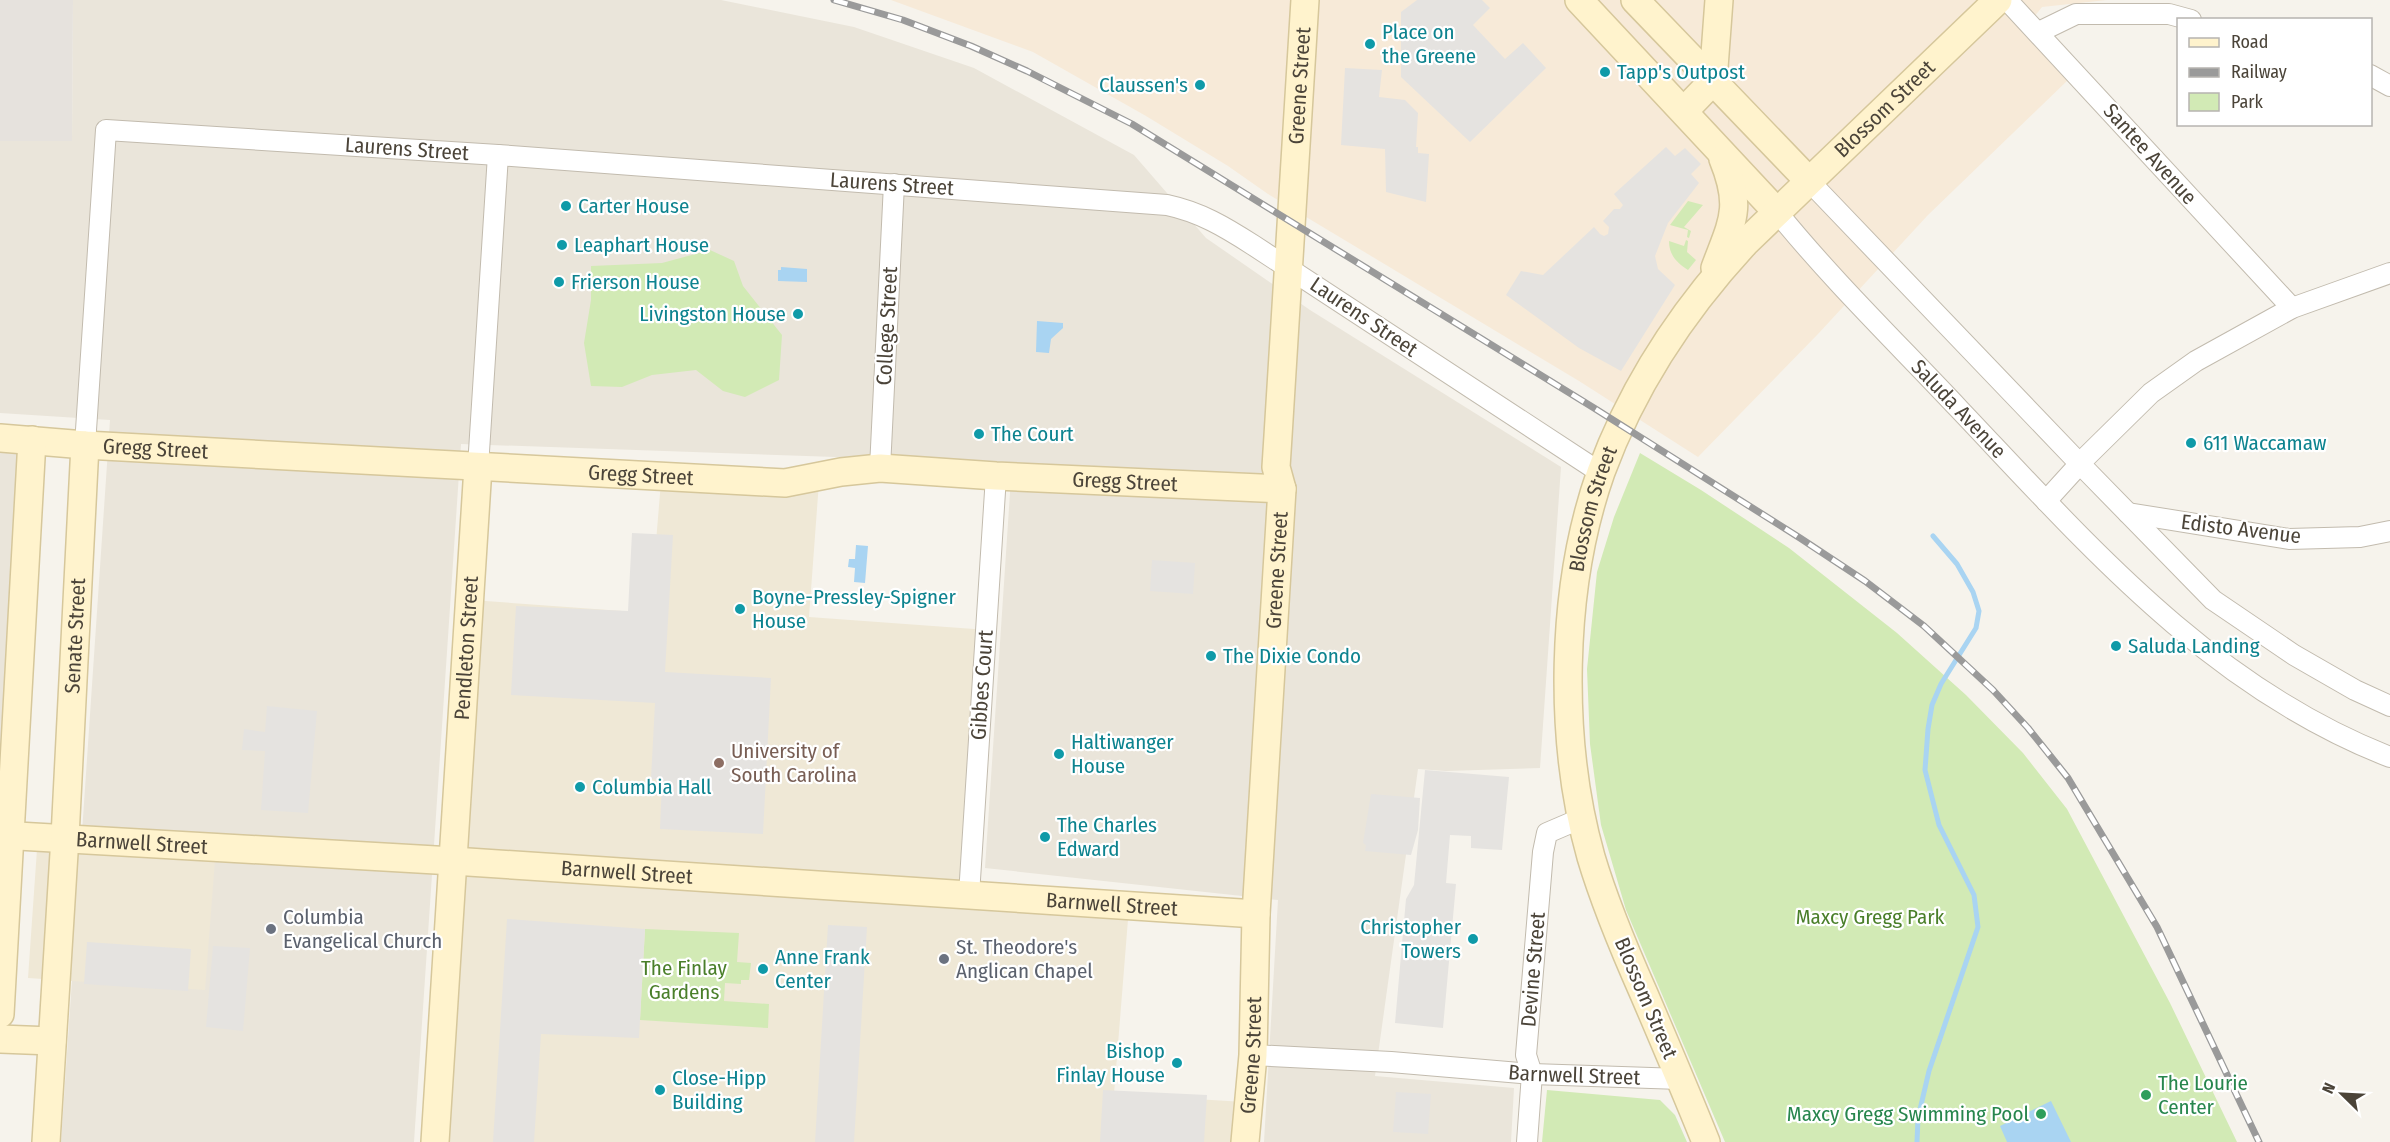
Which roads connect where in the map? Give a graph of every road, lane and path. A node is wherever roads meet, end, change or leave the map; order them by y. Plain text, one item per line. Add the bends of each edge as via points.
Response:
1 (1305, 0) edge
2 (1579, 0) edge
3 (1635, 0) edge
4 (1719, 0) edge
5 (1998, 0) edge
6 (2007, 0) edge
7 (2184, 18) edge
8 (2039, 32) junction
9 (2372, 76) edge
10 (1713, 81) junction
11 (2390, 86) edge
12 (1684, 111) junction
13 (106, 130) joint
14 (1720, 152) junction
15 (498, 155) junction
16 (1809, 181) junction
17 (894, 184) junction
18 (1777, 212) junction
19 (1287, 266) junction
20 (2390, 273) edge
21 (1710, 281) junction
22 (2292, 308) junction
23 (0, 438) edge
24 (32, 440) junction
25 (85, 445) junction
26 (2080, 464) junction
27 (478, 466) junction
28 (880, 468) junction
29 (1601, 473) junction
30 (996, 476) junction
31 (1282, 489) junction
32 (2046, 501) junction
33 (2128, 513) junction
34 (2390, 531) edge
35 (2390, 706) edge
36 (2390, 757) edge
37 (1582, 818) junction
38 (4, 835) edge
39 (65, 837) junction
40 (453, 861) junction
41 (969, 895) junction
42 (1256, 914) junction
43 (0, 1014) edge
44 (0, 1039) edge
45 (52, 1041) junction
46 (1252, 1055) junction
47 (1532, 1074) junction
48 (1681, 1080) junction
49 (46, 1142) edge
50 (435, 1142) edge
51 (1245, 1142) edge
52 (1527, 1142) edge
53 (1706, 1142) edge

1 - 19 street, Greene Street
2 - 12 street, Saluda Avenue
3 - 10 street
4 - 10 street
5 - 16 street, Blossom Street
6 - 8 street, Santee Avenue
7 - 8 street via 2169,14 2076,14
8 - 22 street, Santee Avenue
9 - 11 street
10 - 12 street
10 - 16 street
12 - 14 street, Saluda Avenue
13 - 15 street, Laurens Street
13 - 25 street, Senate Street
14 - 18 street, Saluda Avenue
14 - 21 street via 1730,175 1735,211
15 - 17 street, Laurens Street
15 - 27 street, Pendleton Street
16 - 18 street, Blossom Street
16 - 26 street
17 - 19 street, Laurens Street via 1167,205 1210,219
17 - 28 street, College Street
18 - 21 street, Blossom Street
18 - 32 street, Saluda Avenue
19 - 29 street, Laurens Street
19 - 31 street, Greene Street via 1276,466
20 - 22 street
21 - 29 street, Blossom Street via 1649,370
22 - 26 street via 2196,361 2151,393
23 - 24 street, Gregg Street
24 - 25 street, Gregg Street
24 - 38 street
25 - 27 street, Gregg Street
25 - 39 street, Senate Street
26 - 32 street
26 - 33 street
27 - 28 street, Gregg Street via 785,483
27 - 40 street, Pendleton Street
28 - 30 street, Gregg Street
29 - 37 street, Blossom Street via 1578,568 1569,662 1570,729
30 - 31 street, Gregg Street
30 - 41 street, Gibbes Court
31 - 42 street, Greene Street
32 - 36 street, Saluda Avenue via 2139,595 2205,650 2310,721
33 - 34 street, Edisto Avenue via 2289,538 2360,537
33 - 35 street via 2213,600 2294,655
37 - 47 street, Devine Street via 1547,833 1542,855 1526,1055
37 - 48 street, Blossom Street via 1608,909
38 - 39 street, Barnwell Street
38 - 43 street
39 - 40 street, Barnwell Street
39 - 45 street, Senate Street
40 - 41 street, Barnwell Street
40 - 50 street, Pendleton Street
41 - 42 street, Barnwell Street
42 - 46 street, Greene Street
44 - 45 street
45 - 49 street, Senate Street
46 - 47 street, Barnwell Street
46 - 51 street, Greene Street
47 - 48 street, Barnwell Street
47 - 52 street, Devine Street
48 - 53 street, Blossom Street

